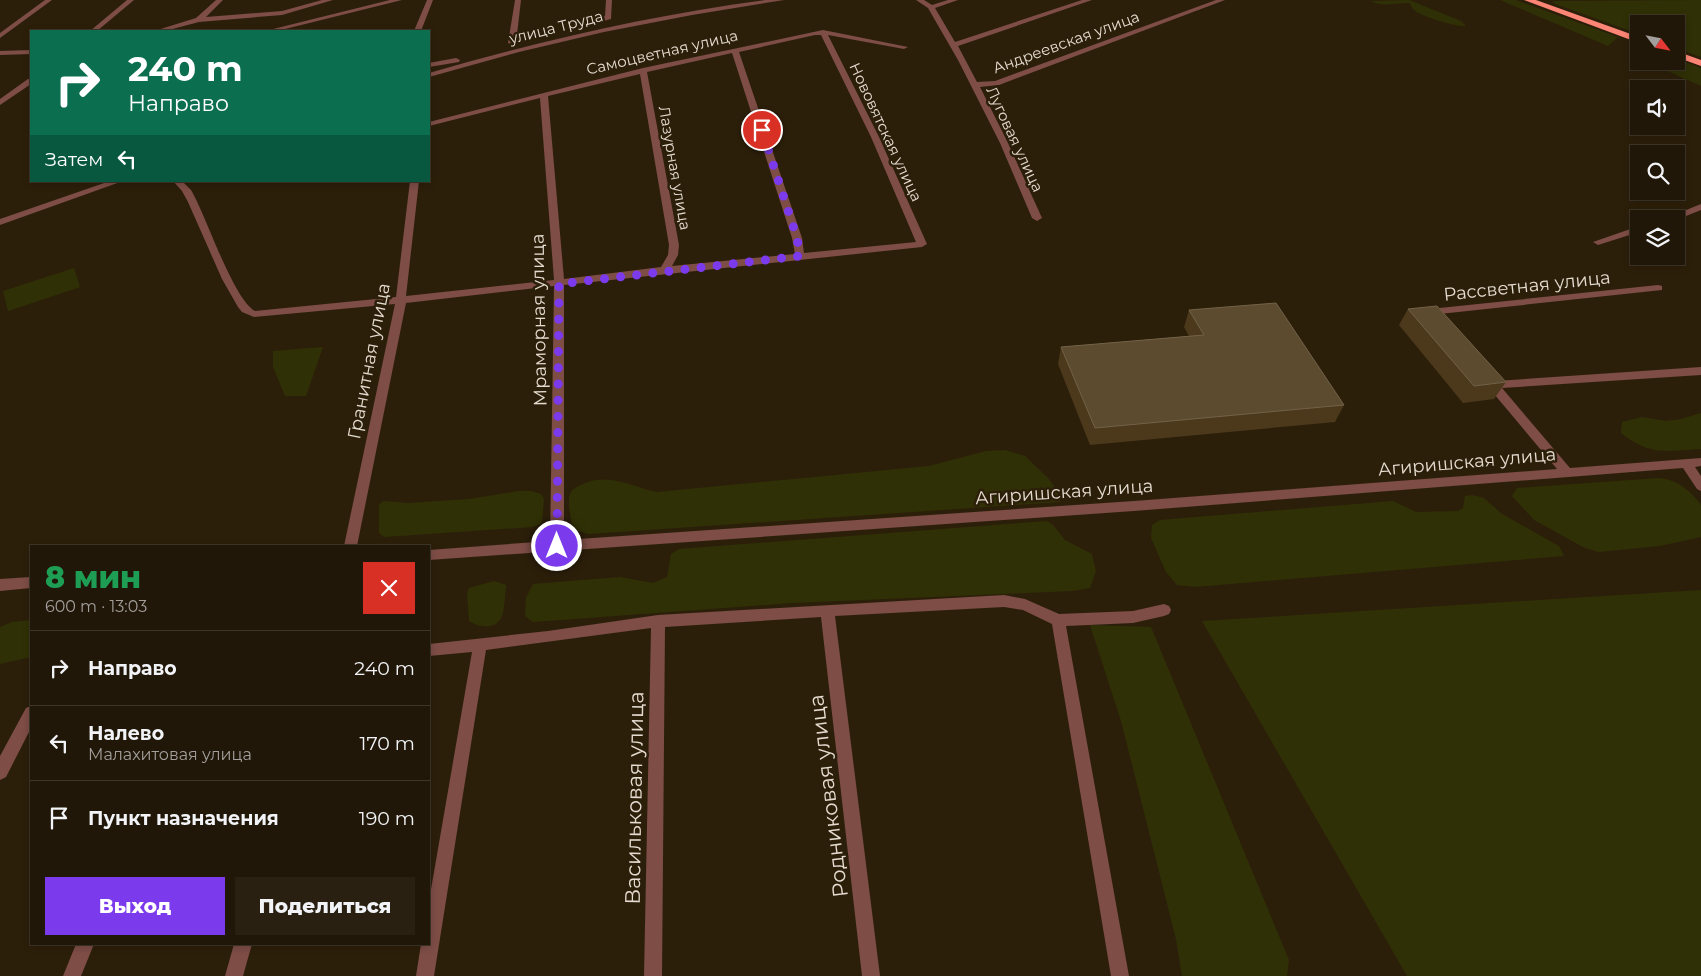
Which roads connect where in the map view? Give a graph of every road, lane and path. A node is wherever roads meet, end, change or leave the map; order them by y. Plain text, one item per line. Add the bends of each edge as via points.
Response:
1 (49, 0) edge
2 (131, 0) edge
3 (220, 0) edge
4 (330, 0) edge
5 (399, 0) edge
6 (430, 0) edge
7 (518, 0) edge
8 (609, 0) edge
9 (780, 0) edge
10 (919, 0) edge
11 (955, 0) edge
12 (1089, 0) edge
13 (1222, 0) edge
14 (1528, 0) edge
15 (931, 8) junction
16 (199, 20) junction
17 (574, 28) dead end
18 (94, 30) edge
19 (162, 30) edge
20 (273, 30) edge
21 (417, 30) edge
22 (558, 32) dead end
23 (823, 32) junction
24 (0, 36) edge
25 (1630, 37) edge
26 (512, 43) junction
27 (954, 45) junction
28 (904, 46) dead end
29 (735, 50) junction
30 (0, 53) edge
31 (29, 53) edge
32 (1685, 57) edge
33 (1701, 63) edge
34 (430, 65) edge
35 (644, 70) junction
36 (430, 75) edge
37 (30, 82) edge
38 (974, 85) junction
39 (544, 94) junction
40 (0, 103) edge
41 (430, 124) edge
42 (117, 182) edge
43 (178, 182) edge
44 (415, 182) edge
45 (1701, 208) edge
46 (1685, 214) edge
47 (1037, 218) dead end
48 (0, 222) edge
49 (1630, 232) edge
50 (1598, 242) dead end
51 (800, 256) junction
52 (665, 270) junction
53 (559, 284) junction
54 (1658, 288) dead end
55 (401, 300) junction
56 (1433, 316) edge
57 (1480, 370) edge
58 (1701, 371) edge
59 (1493, 385) junction
60 (1701, 462) edge
61 (1686, 463) junction
62 (1567, 472) junction
63 (1701, 486) edge
64 (350, 545) edge
65 (557, 546) junction
66 (430, 555) edge
67 (30, 583) edge
68 (0, 585) edge
69 (827, 610) junction
70 (1164, 610) dead end
71 (1058, 620) junction
72 (658, 621) junction
73 (480, 644) junction
74 (430, 650) edge
75 (30, 715) edge
76 (0, 772) edge
77 (85, 945) edge
78 (243, 945) edge
79 (72, 976) edge
80 (234, 976) edge
81 (425, 976) edge
82 (653, 976) edge
83 (871, 976) edge
84 (1120, 976) edge

1 - 24 street
2 - 18 street
3 - 16 street
4 - 16 street via 282,13
5 - 20 street
6 - 21 street
7 - 26 street
8 - 17 street, улица Труда via 605,19
9 - 36 street, улица Труда via 697,8 569,37
10 - 15 street, Луговая улица
11 - 15 street
12 - 27 street
13 - 38 street, Андреевская улица via 996,83
14 - 25 highway
15 - 27 street, Луговая улица
16 - 19 street
22 - 26 street, улица Труда
23 - 28 street, Самоцветная улица
23 - 29 street, Самоцветная улица
23 - 51 street, Нововятская улица via 922,244
26 - 34 street, улица Труда via 481,54
27 - 38 street, Луговая улица
29 - 35 street, Самоцветная улица
29 - 51 street via 797,238
30 - 31 street
32 - 33 highway
35 - 39 street, Самоцветная улица
35 - 52 street, Лазурная улица via 674,245
37 - 40 street
38 - 47 street, Луговая улица
39 - 41 street, Самоцветная улица
39 - 53 street, Мраморная улица
42 - 48 street
43 - 55 street via 186,190 227,279 246,310 254,314
44 - 55 street, Гранитная улица
45 - 46 street
49 - 50 street
51 - 52 street
52 - 53 street
53 - 55 street
53 - 65 street, Мраморная улица
54 - 56 street, Рассветная улица
55 - 64 street, Гранитная улица
57 - 59 street
58 - 59 street
59 - 62 street
60 - 61 street, Агиришская улица
61 - 62 street, Агиришская улица
61 - 63 street
62 - 65 street, Агиришская улица
65 - 66 street, Агиришская улица
67 - 68 street
69 - 71 street via 1004,601 1026,604
69 - 72 street
69 - 83 street, Родниковая улица
70 - 71 street via 1133,617
71 - 84 street
72 - 73 street
72 - 82 street, Васильковая улица
73 - 74 street
73 - 81 street
75 - 76 street
77 - 79 street
78 - 80 street

